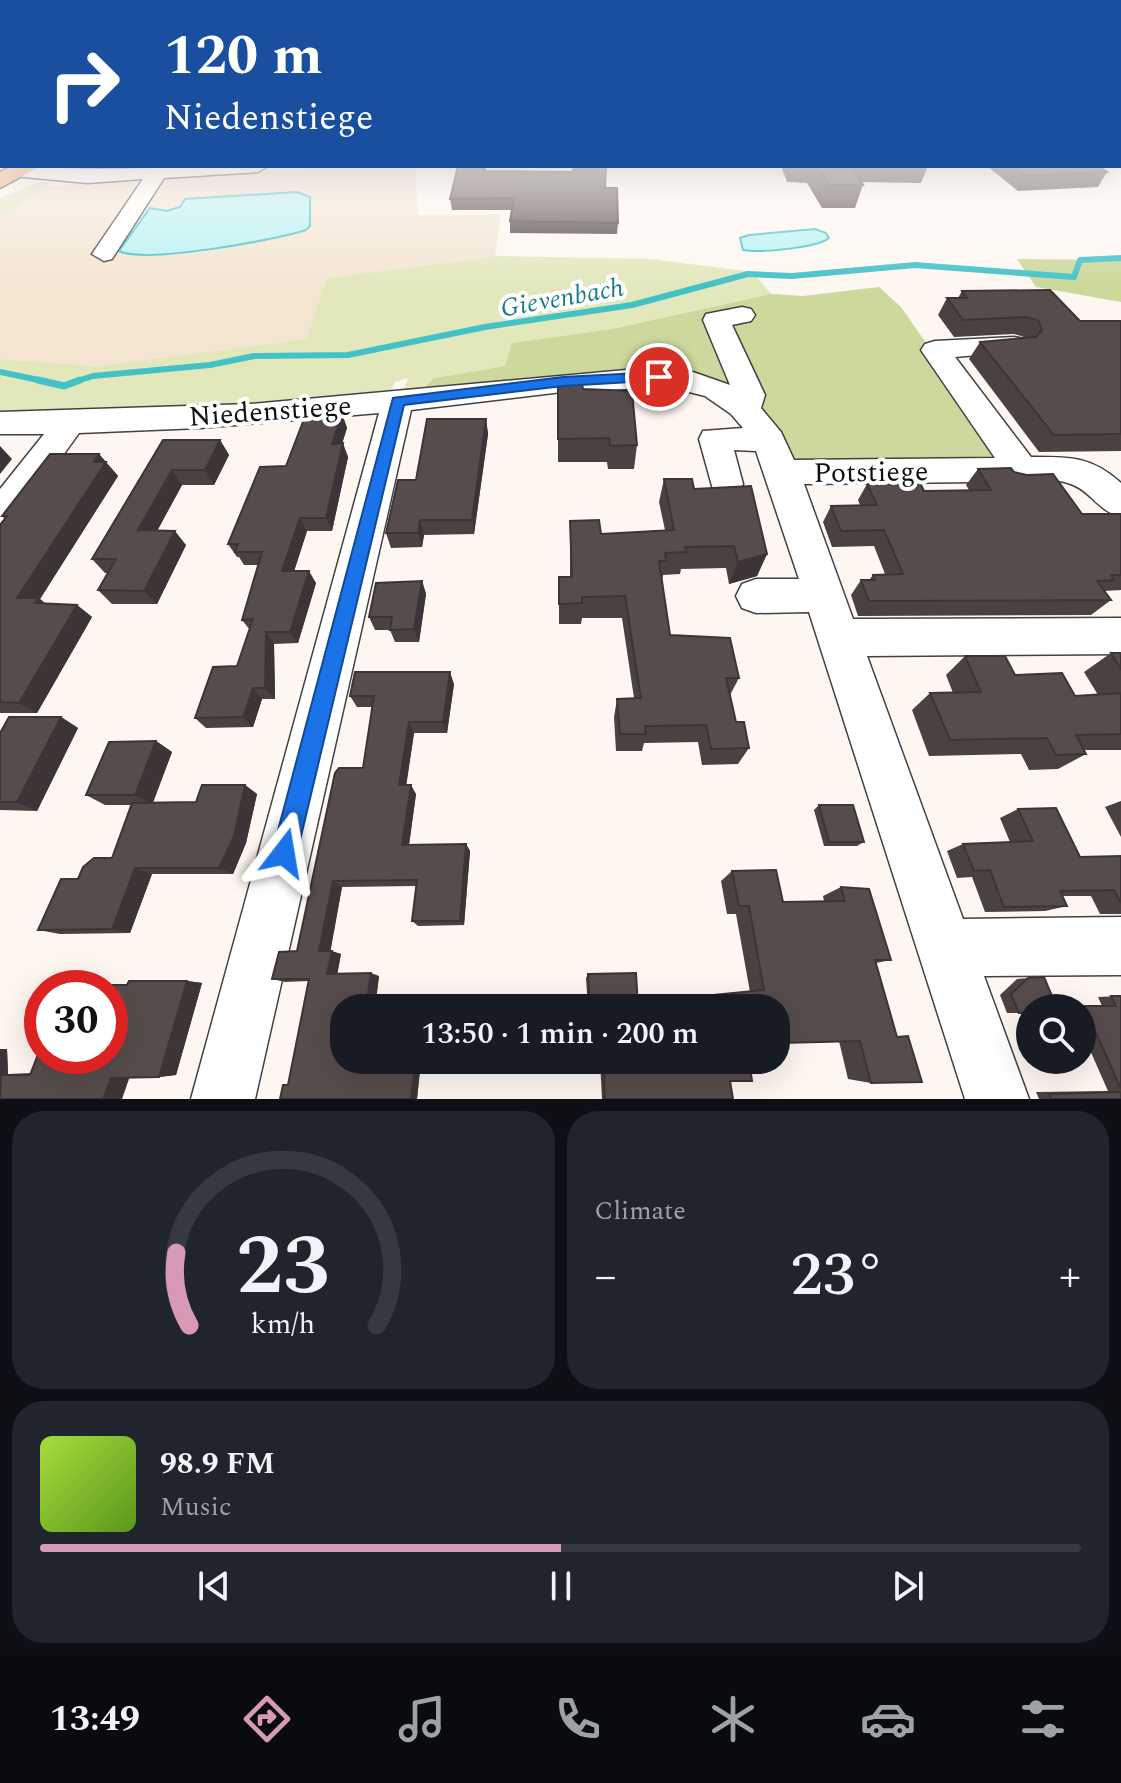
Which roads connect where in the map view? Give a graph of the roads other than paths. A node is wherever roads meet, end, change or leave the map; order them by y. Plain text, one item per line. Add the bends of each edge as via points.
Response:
1 (150, 184) edge
2 (142, 196) junction
3 (166, 201) dead end
4 (104, 254) dead end
5 (742, 315) dead end
6 (1014, 345) edge
7 (398, 401) junction
8 (746, 408) junction
9 (0, 423) edge
10 (69, 424) junction
11 (776, 456) junction
12 (1021, 469) junction
13 (726, 484) edge
14 (1121, 504) edge
15 (0, 515) edge
16 (756, 596) dead end
17 (832, 616) junction
18 (1121, 636) edge
19 (1121, 946) edge
20 (946, 948) junction
21 (223, 1099) edge
22 (997, 1099) edge

1 - 2 street
2 - 3 street
2 - 4 street
5 - 8 street via 716,320 750,395
6 - 12 street via 935,350
7 - 8 street, Niedenstiege via 659,377 697,381
7 - 10 street, Niedenstiege
7 - 21 street
8 - 11 street, Niedenstiege
9 - 10 street, Niedenstiege
10 - 15 street
11 - 12 street, Potstiege
11 - 13 street via 715,439
11 - 17 street, Potstiege
12 - 14 street, Potstiege via 1089,474
16 - 17 street
17 - 18 street
17 - 20 street, Potstiege
19 - 20 street
20 - 22 street, Potstiege

